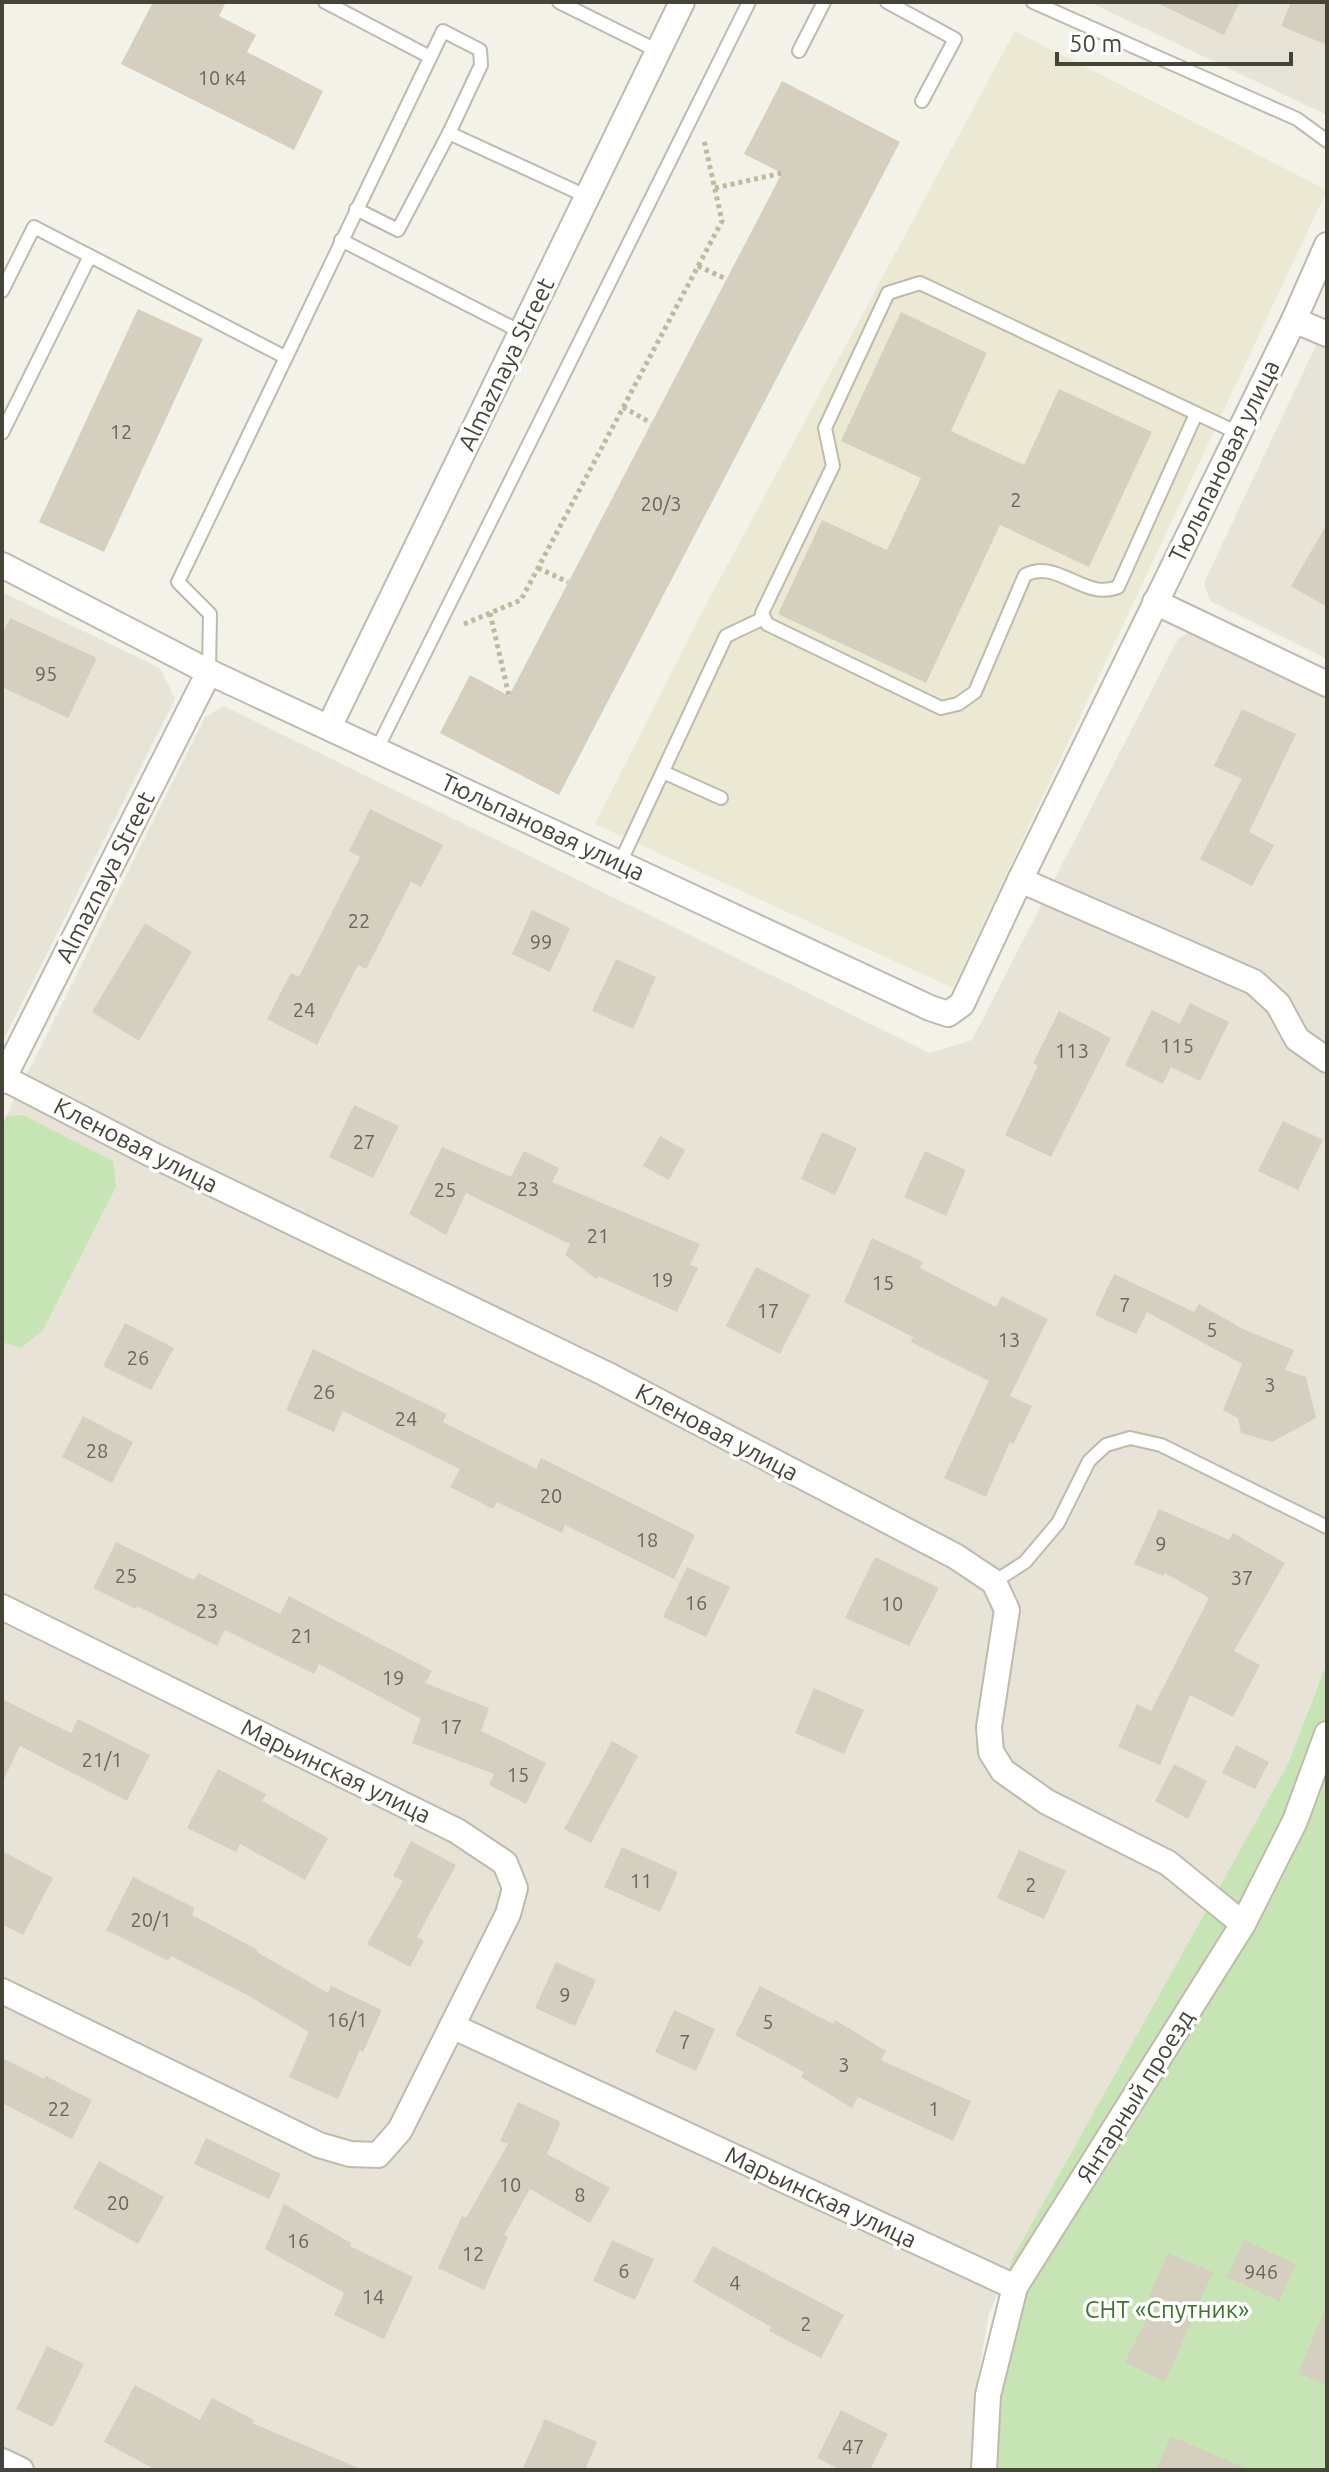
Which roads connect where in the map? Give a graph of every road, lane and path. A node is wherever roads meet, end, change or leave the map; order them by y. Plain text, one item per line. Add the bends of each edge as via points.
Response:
1 (325, 2) edge
2 (559, 2) edge
3 (682, 2) edge
4 (749, 2) edge
5 (824, 2) edge
6 (887, 2) edge
7 (1033, 2) edge
8 (658, 51) junction
9 (799, 51) dead end
10 (430, 57) junction
11 (922, 101) dead end
12 (697, 107) junction
13 (449, 133) junction
14 (1327, 141) edge
15 (782, 173) dead end
16 (715, 188) junction
17 (588, 197) junction
18 (356, 209) junction
19 (341, 240) junction
20 (1327, 245) edge
21 (90, 256) junction
22 (698, 266) junction
23 (726, 279) dead end
24 (2, 291) edge
25 (1294, 320) junction
26 (521, 332) junction
27 (1327, 334) edge
28 (285, 357) junction
29 (623, 407) junction
30 (1196, 414) junction
31 (651, 423) dead end
32 (2, 433) edge
33 (1238, 433) junction
34 (2, 565) edge
35 (538, 568) junction
36 (568, 582) dead end
37 (1155, 602) junction
38 (490, 613) junction
39 (764, 618) junction
40 (433, 637) junction
41 (209, 672) junction
42 (1327, 684) edge
43 (509, 696) dead end
44 (329, 727) junction
45 (377, 749) junction
46 (663, 772) junction
47 (721, 798) dead end
48 (620, 863) junction
49 (1020, 880) junction
50 (1327, 1060) edge
51 (3, 1078) edge
52 (1327, 1527) edge
53 (994, 1582) junction
54 (2, 1607) edge
55 (1327, 1734) edge
56 (1243, 1924) junction
57 (2, 1991) edge
58 (452, 2026) junction
59 (1015, 2287) junction
60 (2, 2461) edge
61 (21, 2470) edge
62 (984, 2470) edge

1 - 10 lane
2 - 8 lane
3 - 8 street, Almaznaya Street
4 - 12 lane
5 - 9 lane
6 - 11 lane via 955,39
7 - 14 lane via 1297,119
8 - 17 street, Almaznaya Street
10 - 13 lane via 443,31 480,50 481,65
10 - 18 lane
12 - 16 path
12 - 40 lane
13 - 17 lane
13 - 18 lane via 398,230
15 - 16 path
16 - 22 path via 722,221
17 - 26 street, Almaznaya Street
18 - 19 lane
19 - 26 lane
19 - 28 lane
20 - 25 street, Тюльпановая улица
21 - 24 lane via 34,227
21 - 28 lane
21 - 32 lane
22 - 23 path
22 - 29 path
25 - 27 street
25 - 33 street, Тюльпановая улица
26 - 44 street, Almaznaya Street
28 - 41 lane via 178,582 210,614
29 - 31 path
29 - 35 path
30 - 33 lane
30 - 39 lane via 1118,587 1095,591 1053,571 1036,569 1025,575 975,692 958,704 941,708
30 - 39 lane via 920,283 888,293 825,428 833,466
33 - 37 street, Тюльпановая улица
34 - 41 street, Тюльпановая улица
35 - 36 path
35 - 38 path via 521,600
37 - 42 street
37 - 49 street, Тюльпановая улица
38 - 40 path
38 - 43 path
39 - 46 lane via 726,636
40 - 45 lane
41 - 44 street, Тюльпановая улица
41 - 51 street, Almaznaya Street
44 - 45 street, Тюльпановая улица
45 - 48 street, Тюльпановая улица
46 - 47 lane
46 - 48 lane
48 - 49 street, Тюльпановая улица via 948,1014 962,1004
49 - 50 street via 1254,982 1278,1004 1297,1039
51 - 53 street, Кленовая улица via 604,1373 955,1556
52 - 53 lane via 1161,1445 1130,1438 1106,1445 1089,1461 1058,1523 1025,1562
53 - 56 street via 1007,1610 989,1727 991,1752 1003,1771 1047,1802 1168,1863
54 - 58 street, Марьинская улица via 457,1831 505,1863 515,1888 508,1914
55 - 56 street, Янтарный проезд via 1295,1821
56 - 59 street, Янтарный проезд
57 - 58 street, Марьинская улица via 319,2145 350,2154 378,2155 400,2130
58 - 59 street, Марьинская улица
59 - 62 street, Янтарный проезд via 988,2395
60 - 61 street

